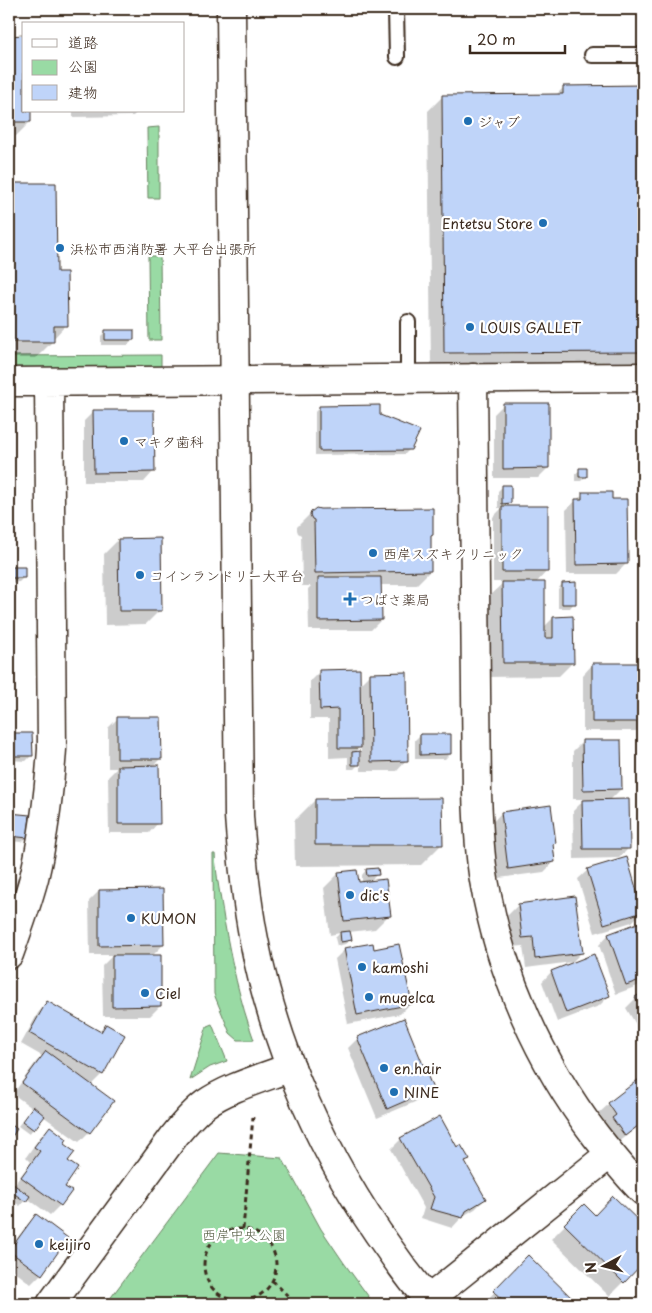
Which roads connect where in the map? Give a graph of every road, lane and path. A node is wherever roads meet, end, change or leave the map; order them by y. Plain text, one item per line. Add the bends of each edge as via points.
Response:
1 (231, 9) edge
2 (396, 9) edge
3 (592, 55) dead end
4 (643, 55) edge
5 (396, 57) dead end
6 (408, 322) dead end
7 (643, 377) edge
8 (473, 378) junction
9 (408, 379) junction
10 (235, 380) junction
11 (9, 382) edge
12 (49, 382) junction
13 (9, 954) edge
14 (291, 1067) junction
15 (253, 1117) dead end
16 (610, 1154) junction
17 (643, 1191) edge
18 (243, 1229) junction
19 (272, 1280) junction
20 (224, 1297) junction
21 (430, 1302) edge
22 (51, 1304) edge
23 (221, 1304) edge
24 (293, 1304) edge

1 - 10 street
2 - 5 lane
3 - 4 lane
6 - 9 lane
7 - 8 street
8 - 9 street
8 - 16 street via 477,793 484,880 505,964 538,1045 583,1119
9 - 10 street
10 - 12 street
10 - 14 street via 242,858 254,942
11 - 12 street
12 - 13 street via 52,705 49,793 33,879
14 - 21 street via 321,1136 349,1188
14 - 22 street via 223,1093 189,1118
15 - 18 path
16 - 17 street
16 - 21 street
18 - 19 path via 255,1232 270,1244 276,1262
18 - 20 path via 220,1235 212,1241 204,1258 210,1285
19 - 20 path via 252,1299
19 - 24 path
20 - 23 path

